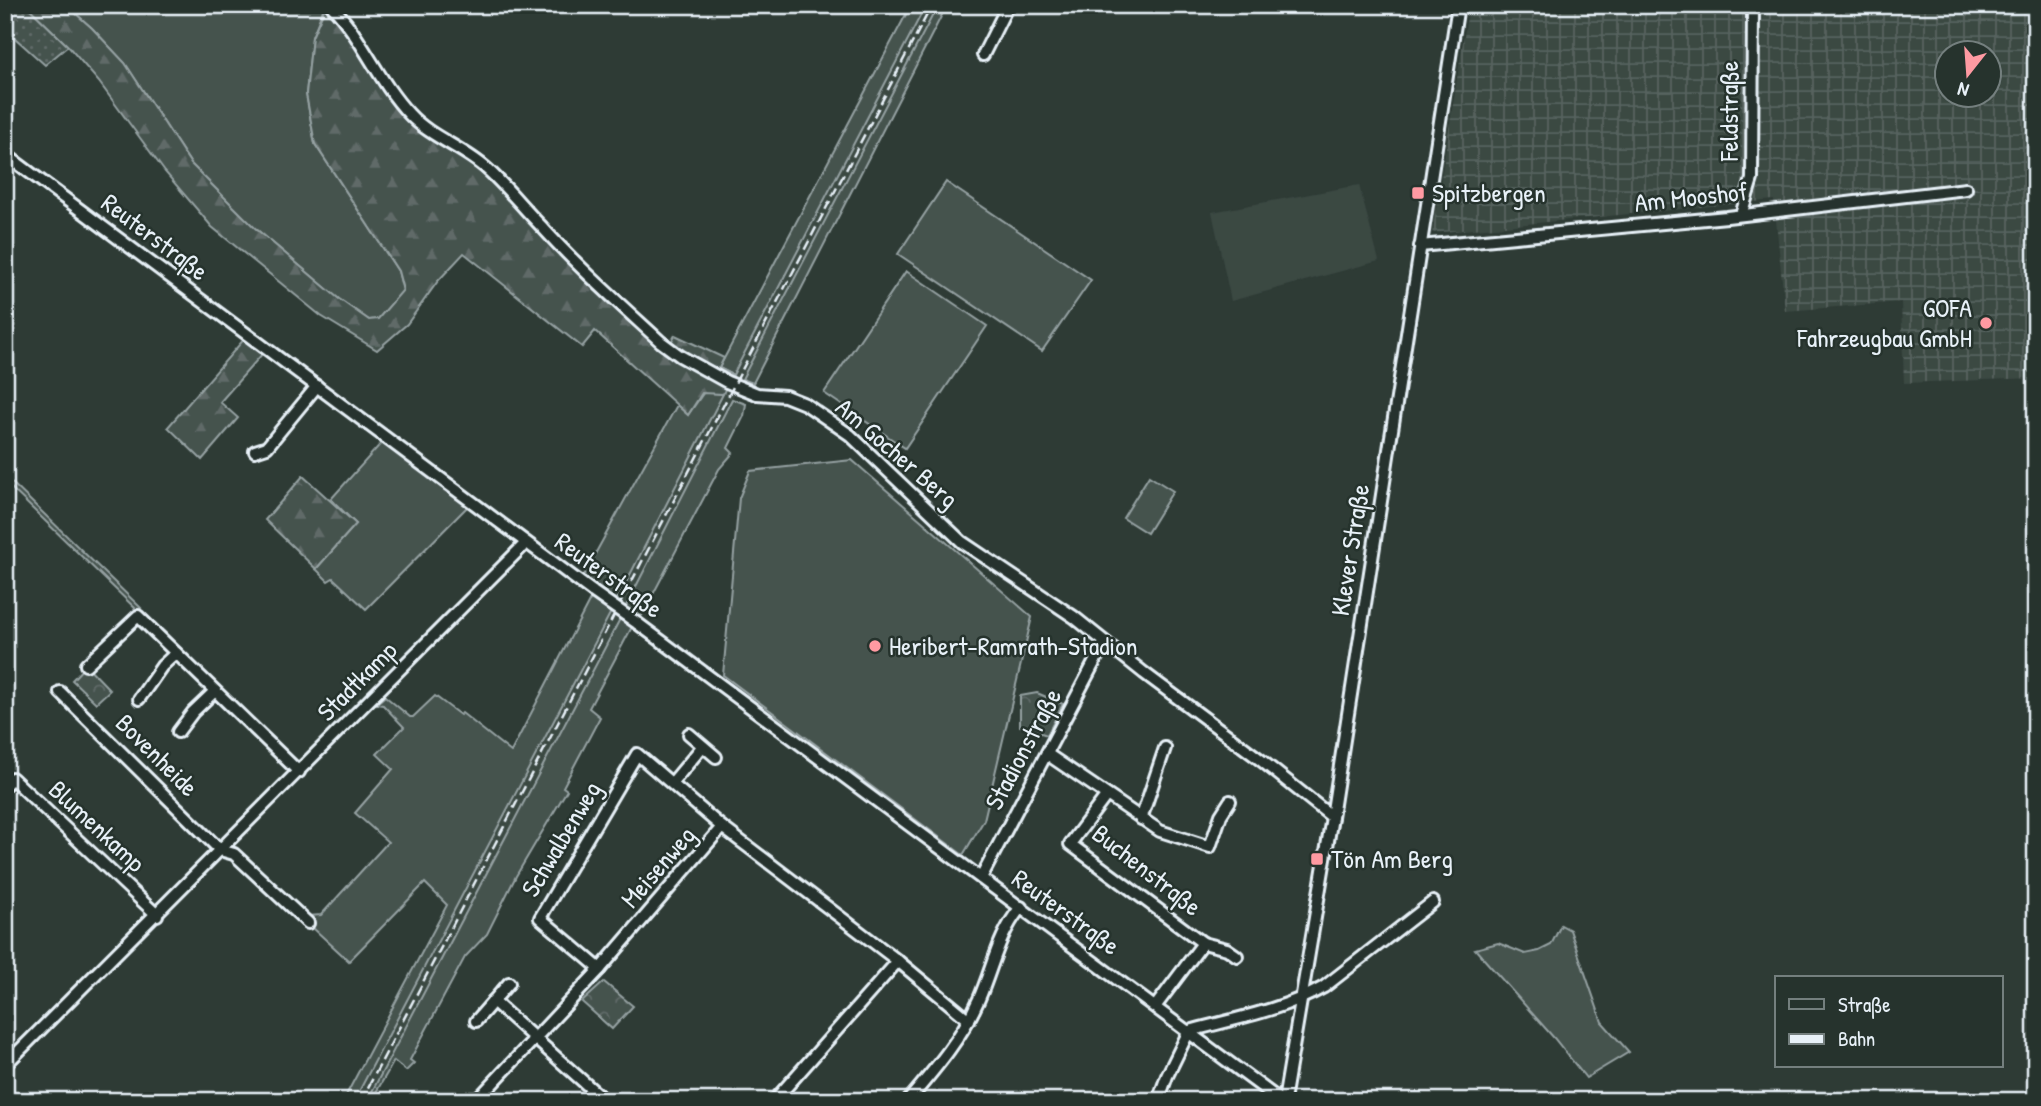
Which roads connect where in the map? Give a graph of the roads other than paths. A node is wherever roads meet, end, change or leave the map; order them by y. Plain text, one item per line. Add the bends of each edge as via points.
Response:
1 (331, 5) edge
2 (1007, 5) edge
3 (1458, 5) edge
4 (1753, 5) edge
5 (984, 55) dead end
6 (5, 154) edge
7 (1966, 189) dead end
8 (1741, 215) junction
9 (1420, 246) junction
10 (317, 386) junction
11 (256, 451) dead end
12 (526, 542) junction
13 (1105, 642) junction
14 (176, 653) junction
15 (86, 665) dead end
16 (215, 691) junction
17 (60, 692) dead end
18 (139, 699) dead end
19 (178, 732) dead end
20 (689, 734) dead end
21 (702, 747) junction
22 (1165, 748) dead end
23 (1047, 754) junction
24 (716, 757) dead end
25 (299, 772) junction
26 (672, 783) junction
27 (5, 785) edge
28 (1106, 796) junction
29 (1230, 801) dead end
30 (1332, 817) junction
31 (1141, 819) junction
32 (722, 827) junction
33 (220, 850) junction
34 (981, 878) junction
35 (1433, 902) dead end
36 (1021, 907) junction
37 (157, 915) junction
38 (308, 923) dead end
39 (1203, 943) junction
40 (1237, 956) dead end
41 (898, 961) junction
42 (600, 969) junction
43 (509, 983) dead end
44 (1303, 997) junction
45 (493, 1001) junction
46 (1155, 1007) junction
47 (969, 1020) junction
48 (476, 1021) dead end
49 (1189, 1031) junction
50 (535, 1040) junction
51 (5, 1065) edge
52 (476, 1101) edge
53 (605, 1101) edge
54 (774, 1101) edge
55 (908, 1101) edge
56 (1158, 1101) edge
57 (1282, 1101) edge

1 - 13 street, Am Gocher Berg via 409,114 433,135 477,160 506,186 541,227 661,342 727,382 805,404 850,435 962,541
2 - 5 street
3 - 9 street, Klever Straße
4 - 8 street, Feldstraße via 1752,179
6 - 10 street, Reuterstraße
7 - 8 street, Am Mooshof
8 - 9 street, Am Mooshof
9 - 30 street, Klever Straße
10 - 11 street via 267,447
10 - 12 street, Reuterstraße
12 - 25 street, Stadtkamp
12 - 34 street, Reuterstraße, bridge
13 - 23 street, Stadionstraße
13 - 30 street, Am Gocher Berg
14 - 15 street via 138,616
14 - 16 street
14 - 18 street
16 - 19 street
16 - 25 street
17 - 33 street, Bovenheide
20 - 21 street
21 - 24 street
21 - 26 street
22 - 31 street
23 - 28 street
23 - 34 street, Stadionstraße
25 - 33 street, Stadtkamp
26 - 32 street, Schwalbenweg
26 - 42 street, Schwalbenweg via 638,754 540,918
27 - 37 street, Blumenkamp via 12,778
28 - 31 street
28 - 39 street, Buchenstraße via 1070,844
29 - 31 street via 1210,847 1160,831
30 - 44 street, Klever Straße
32 - 41 street, Meisenweg
32 - 42 street, Meisenweg
33 - 37 street, Stadtkamp
33 - 38 street via 234,854
34 - 36 street, Reuterstraße
35 - 44 street via 1324,987
36 - 46 street, Reuterstraße
36 - 47 street via 1008,923
37 - 51 street, Stadtkamp
39 - 40 street, Buchenstraße
39 - 46 street, Buchenstraße
41 - 47 street, Meisenweg
41 - 54 street
42 - 50 street, Meisenweg
43 - 45 street
44 - 49 street
44 - 57 street, Klever Straße
45 - 48 street
45 - 50 street
46 - 49 street, Reuterstraße
47 - 55 street via 949,1053
49 - 56 street
49 - 57 street, Reuterstraße
50 - 52 street, Meisenweg
50 - 53 street

